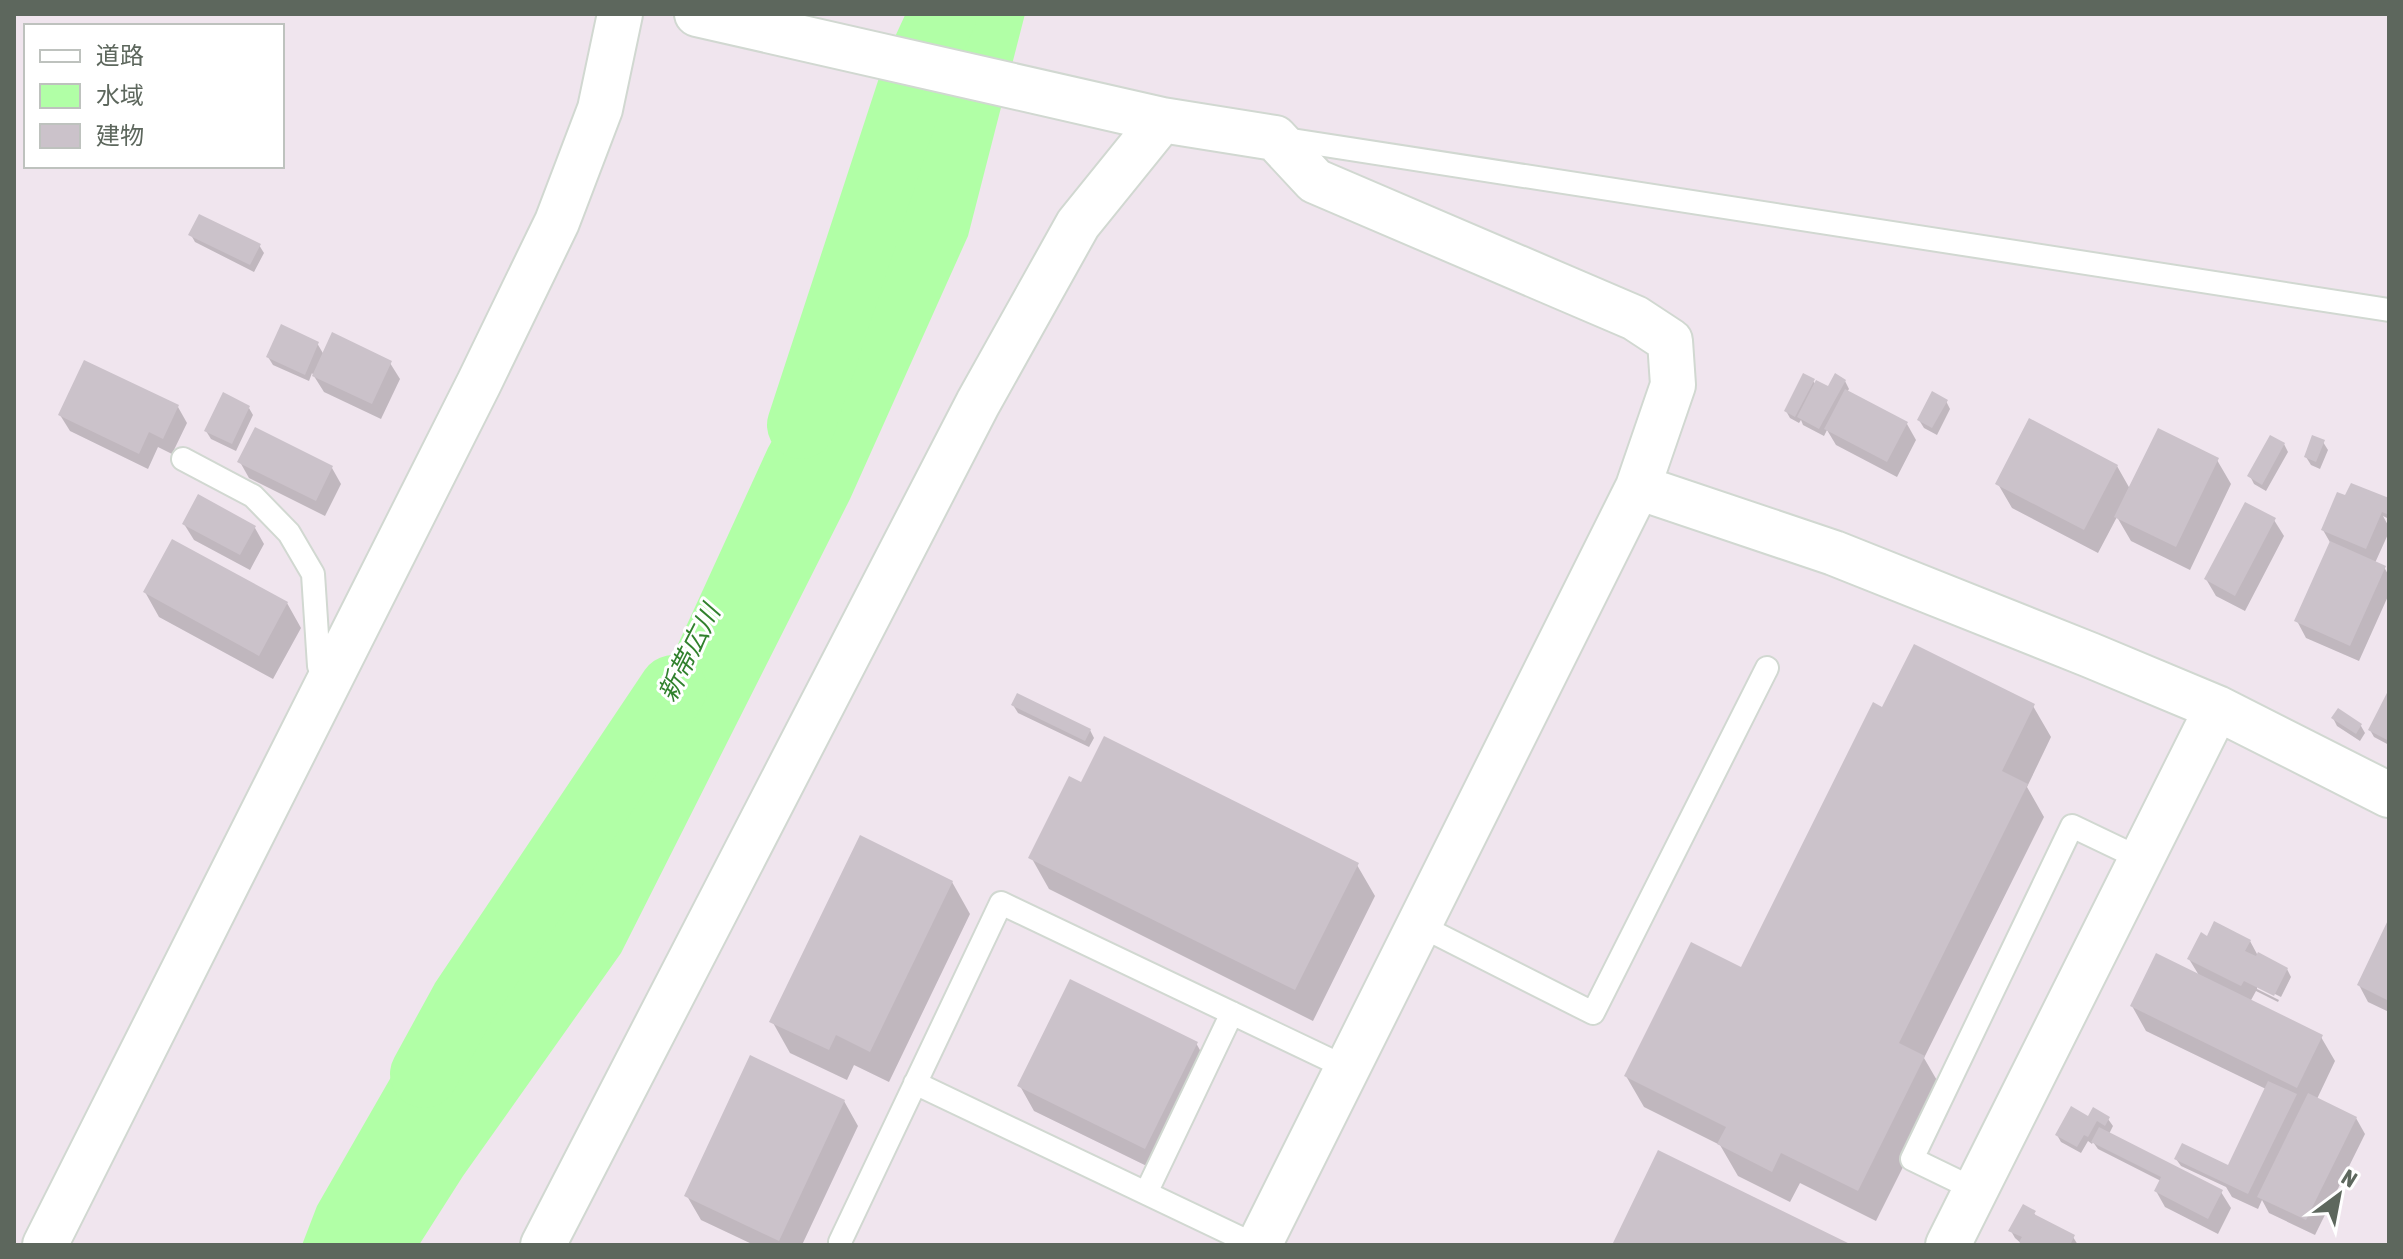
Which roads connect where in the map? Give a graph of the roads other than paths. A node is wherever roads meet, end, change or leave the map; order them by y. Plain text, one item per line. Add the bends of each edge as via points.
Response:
1 (620, 14) edge
2 (697, 14) edge
3 (1162, 120) junction
4 (1275, 138) junction
5 (2389, 310) edge
6 (183, 459) dead end
7 (1638, 487) junction
8 (1767, 668) dead end
9 (327, 684) junction
10 (2217, 708) junction
11 (2389, 795) edge
12 (2141, 859) junction
13 (1419, 925) junction
14 (1232, 1013) junction
15 (1347, 1068) junction
16 (915, 1083) junction
17 (1976, 1190) junction
18 (1146, 1193) junction
19 (840, 1242) dead end
20 (45, 1245) edge
21 (543, 1245) edge
22 (1257, 1245) edge
23 (1948, 1245) edge

1 - 9 street via 600,109 557,222
2 - 3 street
3 - 4 street
3 - 21 street via 1078,224 978,403
4 - 5 lane
4 - 7 street via 1315,181 1635,318 1670,341 1673,385
6 - 9 lane via 253,496 289,533 313,574 319,666
7 - 10 street via 1834,553
7 - 13 street
8 - 13 lane via 1593,1013
9 - 20 street
10 - 11 street
10 - 12 street
12 - 17 street
12 - 17 lane via 2072,826 1912,1159
13 - 15 street
14 - 15 lane
14 - 16 lane via 1001,903
14 - 18 lane
15 - 22 street
16 - 18 lane
16 - 19 lane
17 - 23 street
18 - 22 lane

